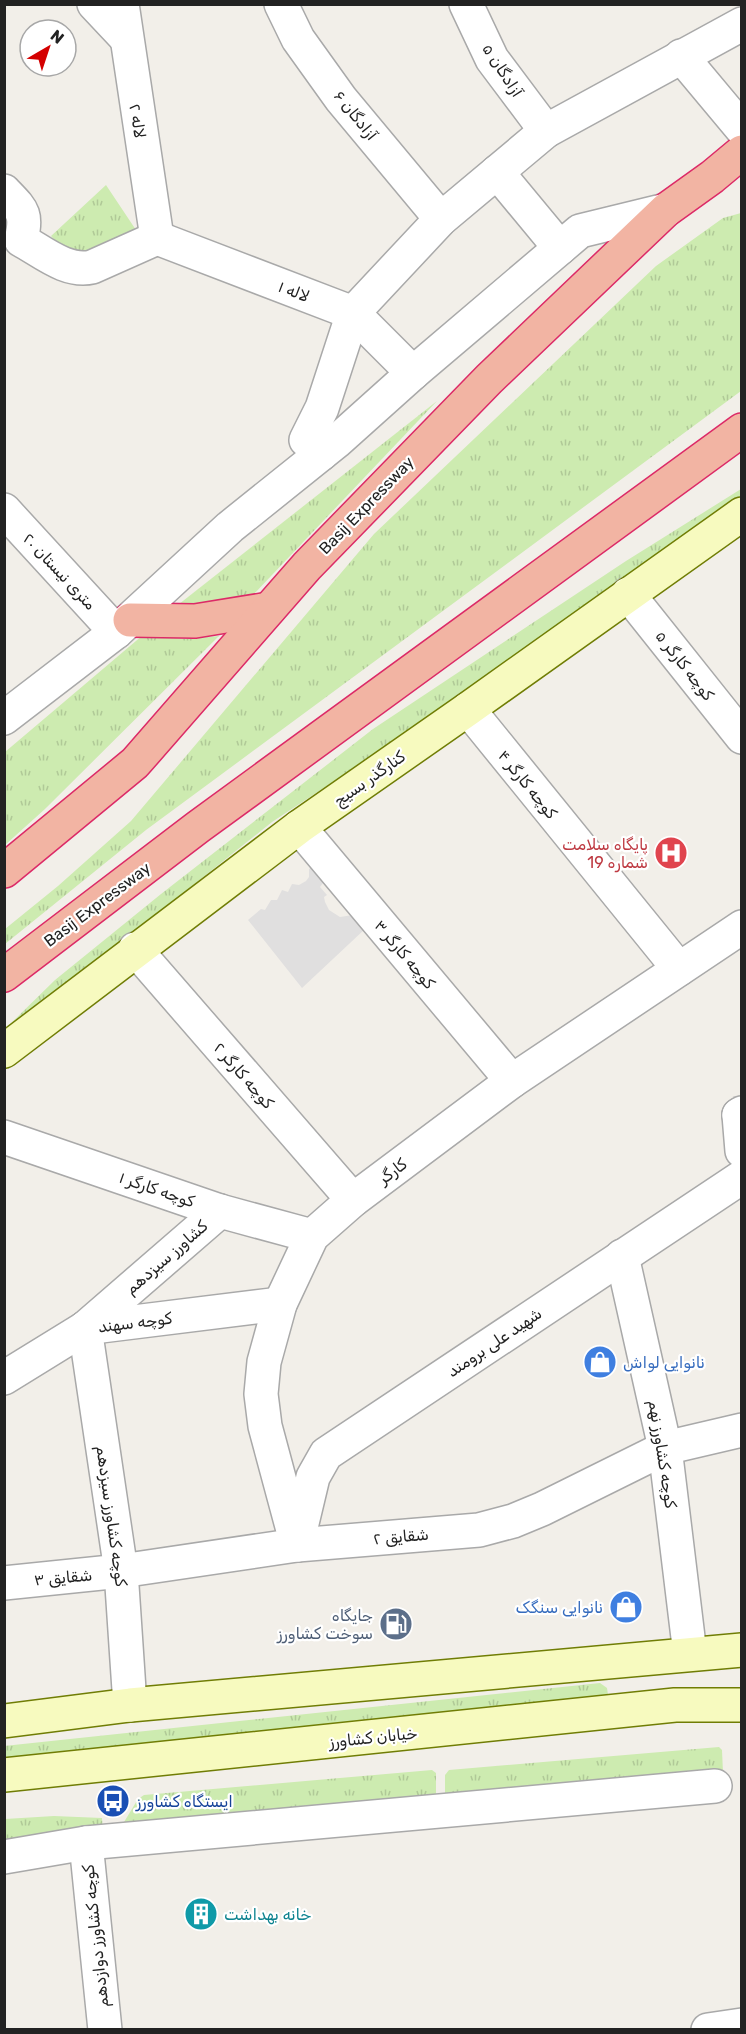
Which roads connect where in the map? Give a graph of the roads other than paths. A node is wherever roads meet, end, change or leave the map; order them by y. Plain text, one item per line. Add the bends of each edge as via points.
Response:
1 (94, 4) edge
2 (122, 4) edge
3 (281, 4) edge
4 (466, 4) edge
5 (741, 24) edge
6 (125, 37) junction
7 (681, 56) junction
8 (741, 129) edge
9 (546, 131) junction
10 (741, 152) edge
11 (497, 172) junction
12 (727, 175) edge
13 (4, 191) edge
14 (666, 210) junction
15 (441, 219) junction
16 (157, 238) junction
17 (13, 248) edge
18 (560, 248) junction
19 (353, 314) junction
20 (413, 373) junction
21 (741, 430) edge
22 (321, 454) junction
23 (4, 510) edge
24 (741, 514) edge
25 (628, 594) junction
26 (269, 609) junction
27 (123, 626) junction
28 (468, 710) junction
29 (4, 718) edge
30 (741, 737) edge
31 (298, 827) junction
32 (4, 871) edge
33 (741, 927) edge
34 (135, 949) junction
35 (679, 969) junction
36 (9, 975) edge
37 (4, 1051) edge
38 (512, 1081) junction
39 (740, 1114) edge
40 (4, 1137) edge
41 (741, 1150) edge
42 (741, 1177) edge
43 (353, 1200) junction
44 (220, 1211) junction
45 (312, 1236) junction
46 (622, 1256) junction
47 (280, 1304) junction
48 (85, 1328) junction
49 (4, 1378) edge
50 (741, 1430) edge
51 (665, 1448) junction
52 (297, 1545) junction
53 (121, 1571) junction
54 (4, 1583) edge
55 (741, 1650) edge
56 (690, 1654) junction
57 (130, 1705) junction
58 (741, 1705) edge
59 (4, 1721) edge
60 (4, 1776) edge
61 (715, 1786) dead end
62 (86, 1843) junction
63 (4, 1857) edge
64 (741, 2025) edge
65 (105, 2030) edge
66 (708, 2030) edge

1 - 6 street
2 - 6 street, لاله ۲
3 - 15 street, آزادگان ۶ via 297,39 341,99
4 - 9 street, آزادگان ۵ via 492,59
5 - 7 street
6 - 16 street, لاله ۲
7 - 8 street
7 - 9 street
9 - 11 street
10 - 12 highway, Basij Expressway
11 - 15 street
11 - 18 street
12 - 14 highway, Basij Expressway
13 - 17 street via 24,213 26,222
14 - 18 street via 580,231
14 - 26 highway, Basij Expressway via 489,379
15 - 19 street
16 - 17 street via 83,269
16 - 19 street, لاله ۱
18 - 20 street
19 - 20 street, لاله ۱
19 - 22 street via 322,408 306,440
20 - 22 street
21 - 36 highway, Basij Expressway via 198,827
22 - 27 street via 230,527
23 - 27 street, ۲۰ متری نیستان
24 - 25 main road, کنارگذر بسیج
25 - 28 main road, کنارگذر بسیج
25 - 30 street, کوچه کارگر ۵
26 - 27 highway via 195,621
26 - 32 highway, Basij Expressway via 135,763
27 - 29 street
28 - 31 main road, کنارگذر بسیج
28 - 35 street, کوچه کارگر ۴
31 - 34 main road, کنارگذر بسیج
31 - 38 street, کوچه کارگر ۳
33 - 35 street, کارگر
34 - 37 main road, کنارگذر بسیج
34 - 43 street, کوچه کارگر ۲
35 - 38 street, کارگر
38 - 43 street, کارگر
39 - 41 street
40 - 44 street, کوچه کارگر ۱
42 - 46 street, شهید علی برومند
43 - 45 street, کارگر
44 - 45 street, کوچه کارگر ۱
44 - 48 street, کشاورز سیزدهم
45 - 47 street, کارگر
46 - 51 street, کوچه کشاورز نهم
46 - 52 street, شهید علی برومند via 326,1454 313,1477
47 - 48 street, کوچه سهند
47 - 52 street, کارگر via 264,1362 261,1394 265,1426
48 - 49 street, کوچه سهند
48 - 53 street, کوچه کشاورز سیزدهم
50 - 51 street, شقایق ۲
51 - 52 street, شقایق ۲ via 542,1509 479,1530
51 - 56 street, کوچه کشاورز نهم
52 - 53 street, شقایق ۲
53 - 54 street, شقایق ۳
53 - 57 street, کوچه کشاورز سیزدهم
55 - 56 main road
56 - 57 main road
57 - 59 main road
58 - 60 main road, خیابان کشاورز via 675,1705
61 - 62 street
62 - 63 street
62 - 65 street, کوچه کشاورز دوازدهم
64 - 66 street

